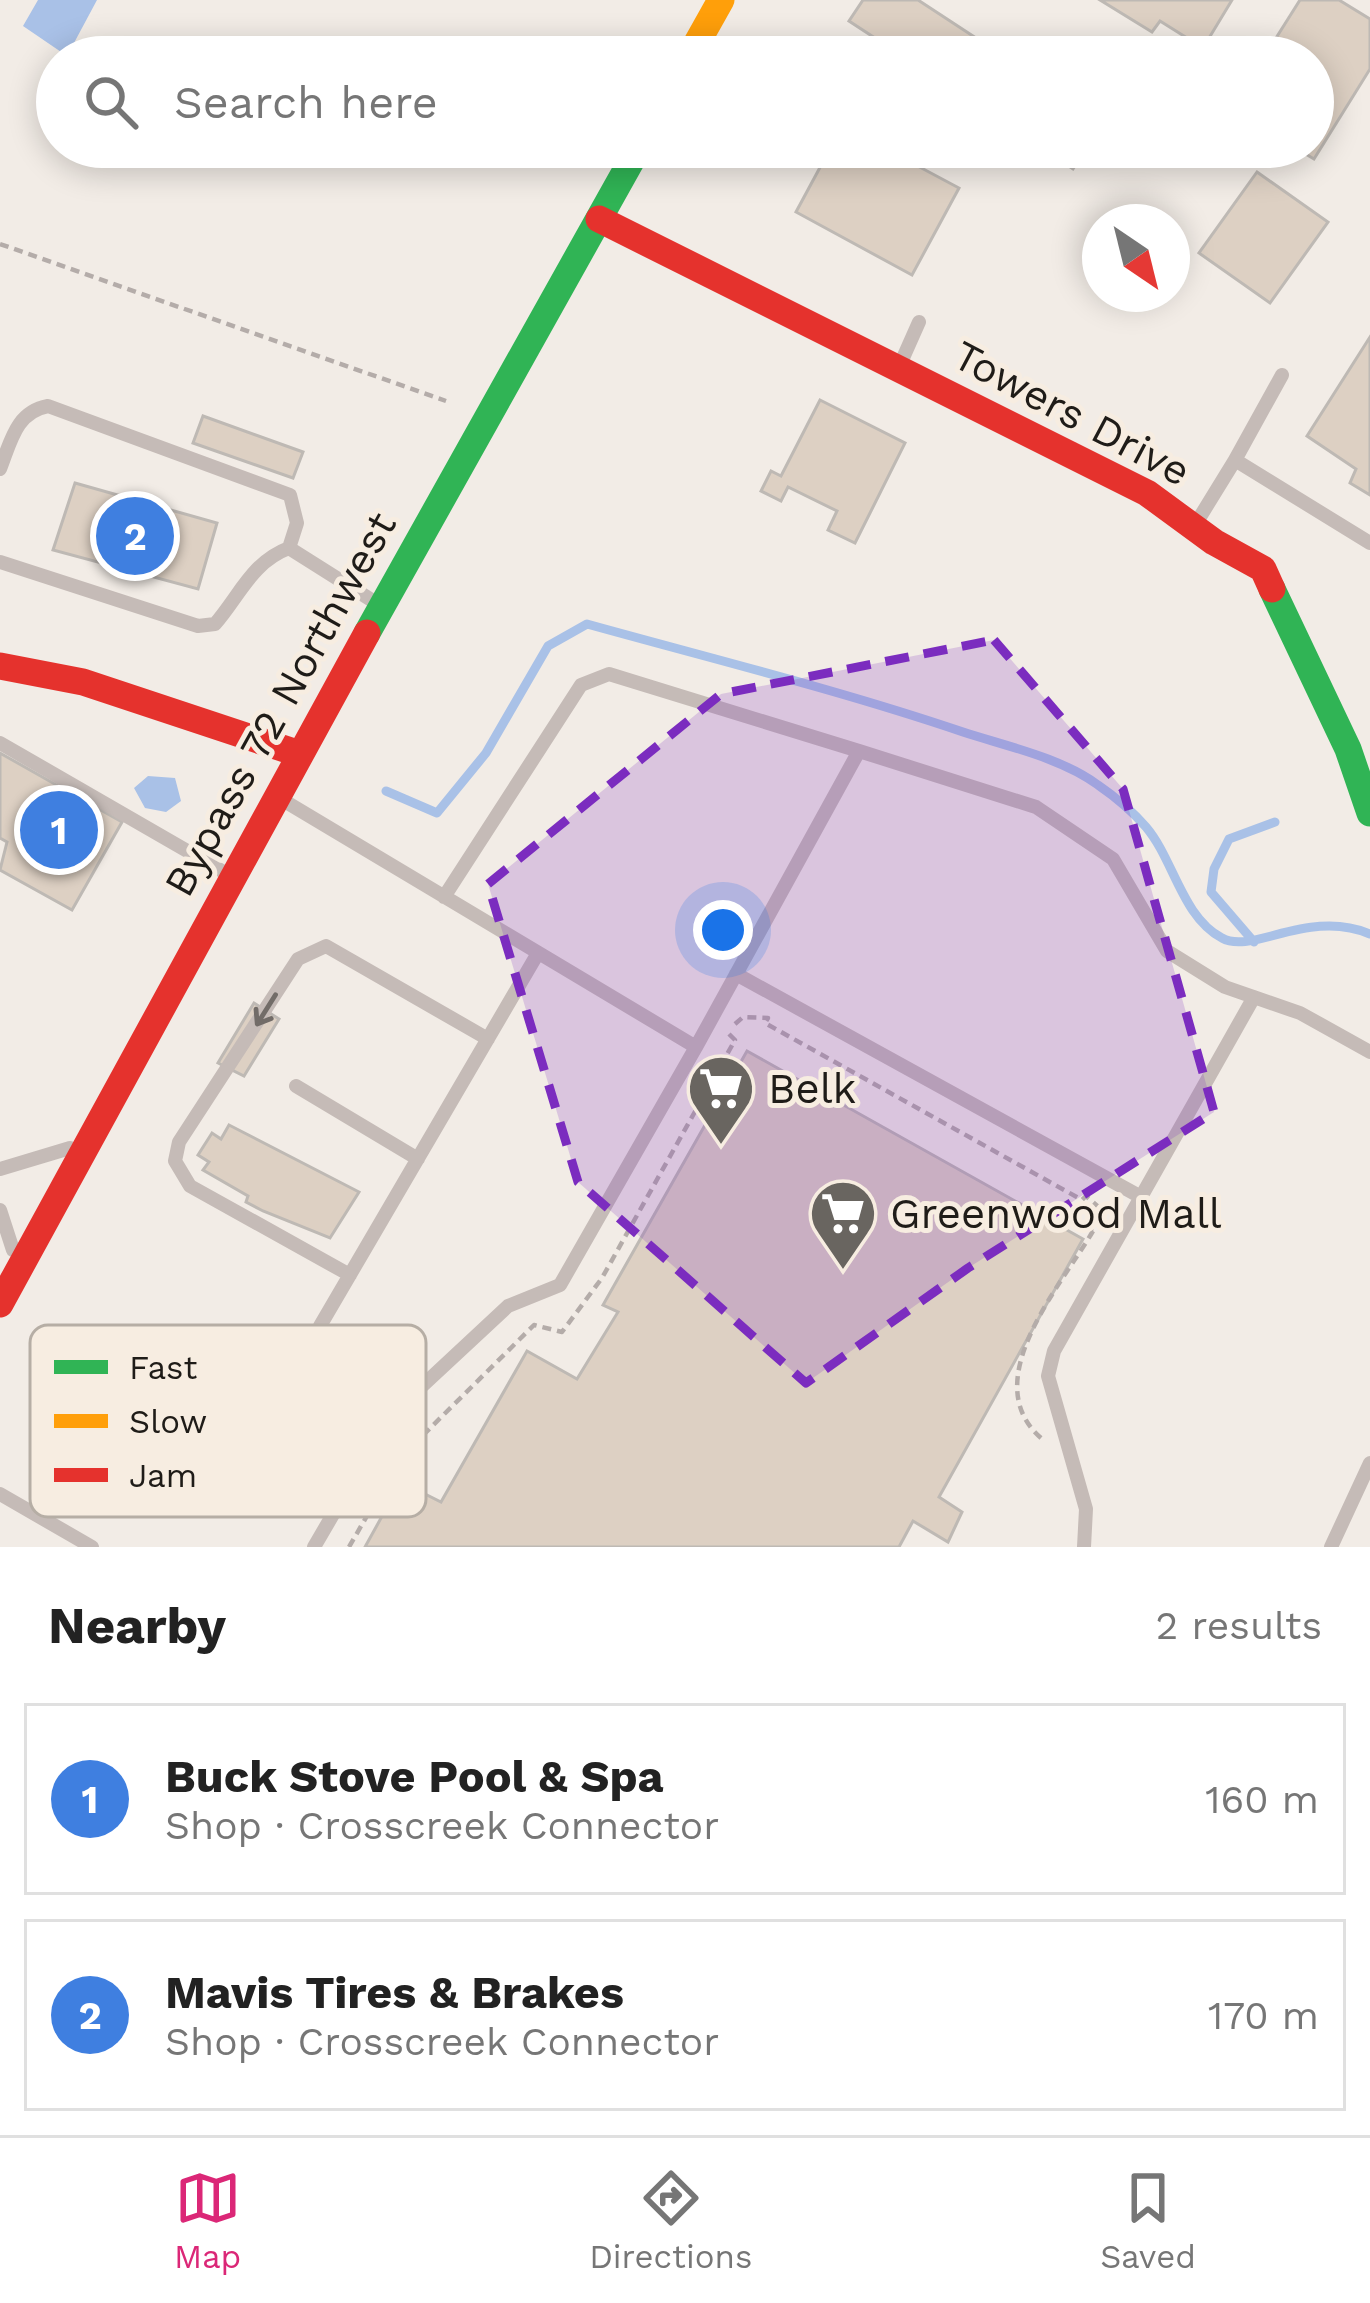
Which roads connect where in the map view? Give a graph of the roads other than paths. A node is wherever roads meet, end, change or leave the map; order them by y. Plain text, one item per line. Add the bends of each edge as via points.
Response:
1 (721, 0) edge
2 (701, 36) edge
3 (627, 168) edge
4 (599, 220) junction
5 (919, 322) dead end
6 (898, 369) junction
7 (1282, 375) dead end
8 (1235, 460) junction
9 (0, 469) edge
10 (1194, 527) junction
11 (1370, 543) edge
12 (289, 548) junction
13 (0, 562) edge
14 (383, 605) junction
15 (0, 666) edge
16 (0, 743) edge
17 (859, 752) junction
18 (300, 754) junction
19 (276, 796) junction
20 (1370, 813) edge
21 (231, 877) junction
22 (444, 896) junction
23 (538, 953) junction
24 (736, 974) junction
25 (1254, 997) junction
26 (488, 1039) junction
27 (696, 1047) junction
28 (1370, 1052) edge
29 (296, 1086) dead end
30 (88, 1142) junction
31 (418, 1159) junction
32 (0, 1169) edge
33 (1142, 1197) junction
34 (0, 1210) edge
35 (16, 1273) junction
36 (350, 1275) junction
37 (0, 1304) edge
38 (321, 1325) edge
39 (426, 1382) edge
40 (1370, 1463) edge
41 (0, 1494) edge
42 (30, 1511) edge
43 (40, 1517) edge
44 (332, 1517) edge
45 (92, 1547) edge
46 (314, 1547) edge
47 (1084, 1547) edge
48 (1330, 1547) edge

1 - 2 main road
3 - 4 main road, Bypass 72 Northwest
4 - 6 main road, Towers Drive
4 - 14 main road, Bypass 72 Northwest
5 - 6 lane
6 - 10 main road, Towers Drive via 1147,493
7 - 8 lane
8 - 10 lane
8 - 11 lane
9 - 12 lane via 18,422 48,406 290,495 297,524
10 - 20 main road, Towers Drive via 1263,569 1353,744
12 - 13 lane via 250,574 214,624 199,626
12 - 14 lane
14 - 18 main road, Bypass 72 Northwest
15 - 18 main road via 83,682
16 - 21 lane
17 - 22 lane via 609,674 581,685
17 - 24 lane
17 - 25 lane via 1036,807 1114,859 1167,952
18 - 19 main road, Bypass 72 Northwest
19 - 21 main road, Bypass 72 Northwest
19 - 22 lane
21 - 30 main road, Bypass 72 Northwest
22 - 23 lane
23 - 26 lane
23 - 27 lane
24 - 27 lane
24 - 33 lane
25 - 28 lane via 1300,1012
25 - 33 lane
26 - 31 lane
26 -> 36 lane via 326,946 298,959 179,1142 176,1161 190,1186
27 - 39 lane via 560,1285 508,1306
29 - 31 lane
30 - 32 lane
30 - 35 main road, Bypass 72 Northwest
31 - 36 lane
33 - 47 lane via 1054,1351 1048,1376 1086,1509
34 - 35 lane
35 - 37 main road, Bypass 72 Northwest
36 - 38 lane
40 - 48 lane
41 - 42 lane
43 - 45 lane
44 - 46 lane

